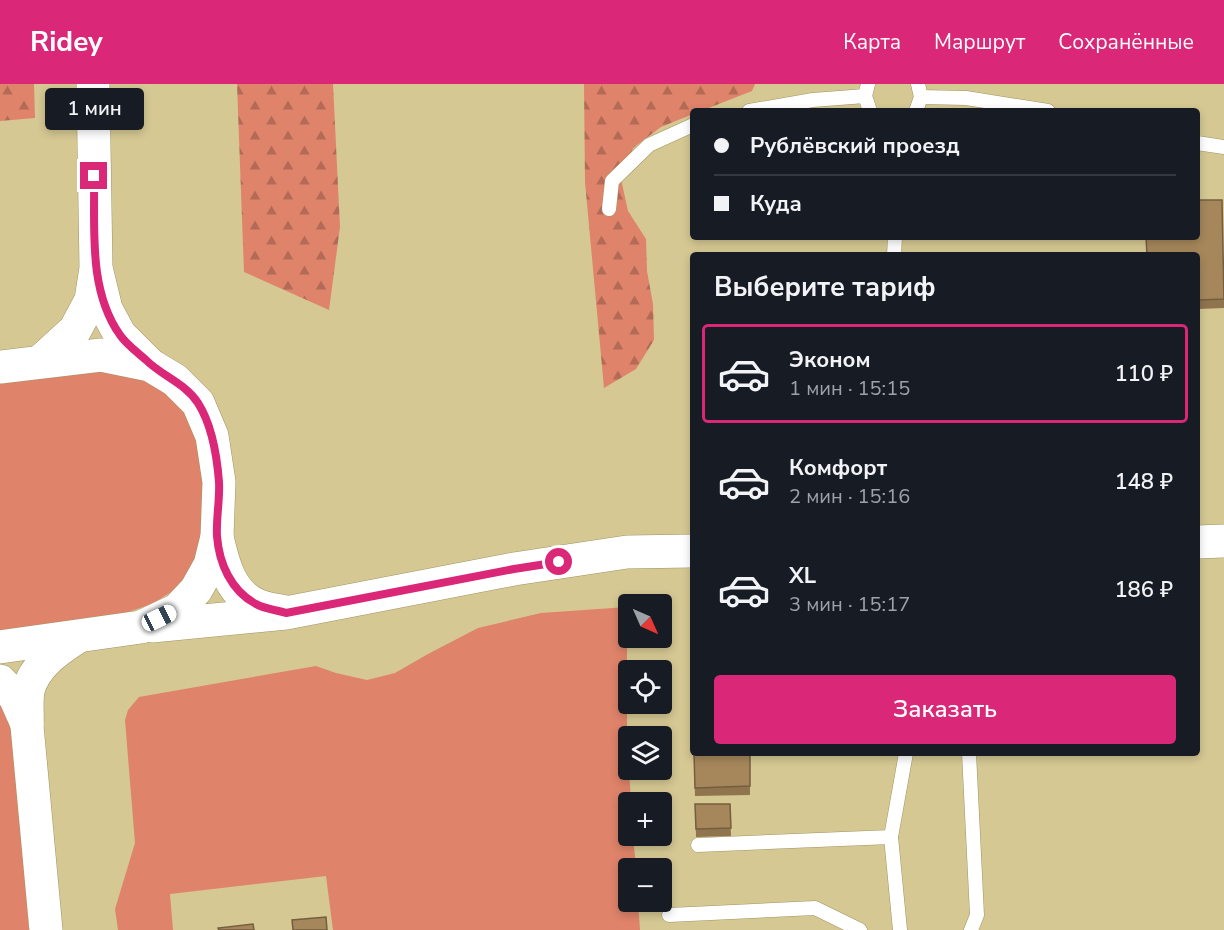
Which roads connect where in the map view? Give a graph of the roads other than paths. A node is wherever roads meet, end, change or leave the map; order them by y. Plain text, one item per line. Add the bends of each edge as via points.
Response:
1 (93, 84) edge
2 (867, 90) edge
3 (920, 90) edge
4 (766, 108) edge
5 (870, 108) edge
6 (917, 108) edge
7 (1029, 108) edge
8 (690, 126) edge
9 (1200, 143) edge
10 (1224, 147) edge
11 (609, 208) dead end
12 (96, 268) junction
13 (41, 361) junction
14 (150, 365) junction
15 (0, 367) edge
16 (217, 537) junction
17 (1224, 541) edge
18 (1200, 542) edge
19 (690, 551) edge
20 (286, 613) junction
21 (141, 627) junction
22 (76, 637) junction
23 (0, 647) edge
24 (0, 681) edge
25 (27, 726) junction
26 (905, 756) edge
27 (969, 756) edge
28 (891, 837) junction
29 (698, 845) dead end
30 (669, 915) dead end
31 (46, 930) edge
32 (860, 930) edge
33 (900, 930) edge
34 (970, 930) edge

1 - 12 street
2 - 4 lane
2 - 5 lane
3 - 6 lane
3 - 7 lane
8 - 11 lane via 649,145 612,181
9 - 10 lane
12 - 13 street via 91,300 75,330
12 - 14 street via 106,309 120,335
13 - 14 street via 101,355
13 - 15 street
14 - 16 street via 176,380 198,403 212,436 219,482
16 - 20 street via 224,569 238,591 257,605
16 - 21 street via 210,565 196,590 177,610
17 - 18 street
19 - 20 street via 627,552 525,567
20 - 21 street
21 - 22 street
22 - 23 street
22 - 25 street via 46,660 35,675 28,692
24 - 25 street via 15,697
25 - 31 street
26 - 28 lane
27 - 34 lane via 977,915
28 - 29 lane
28 - 33 lane
30 - 32 lane via 815,908

